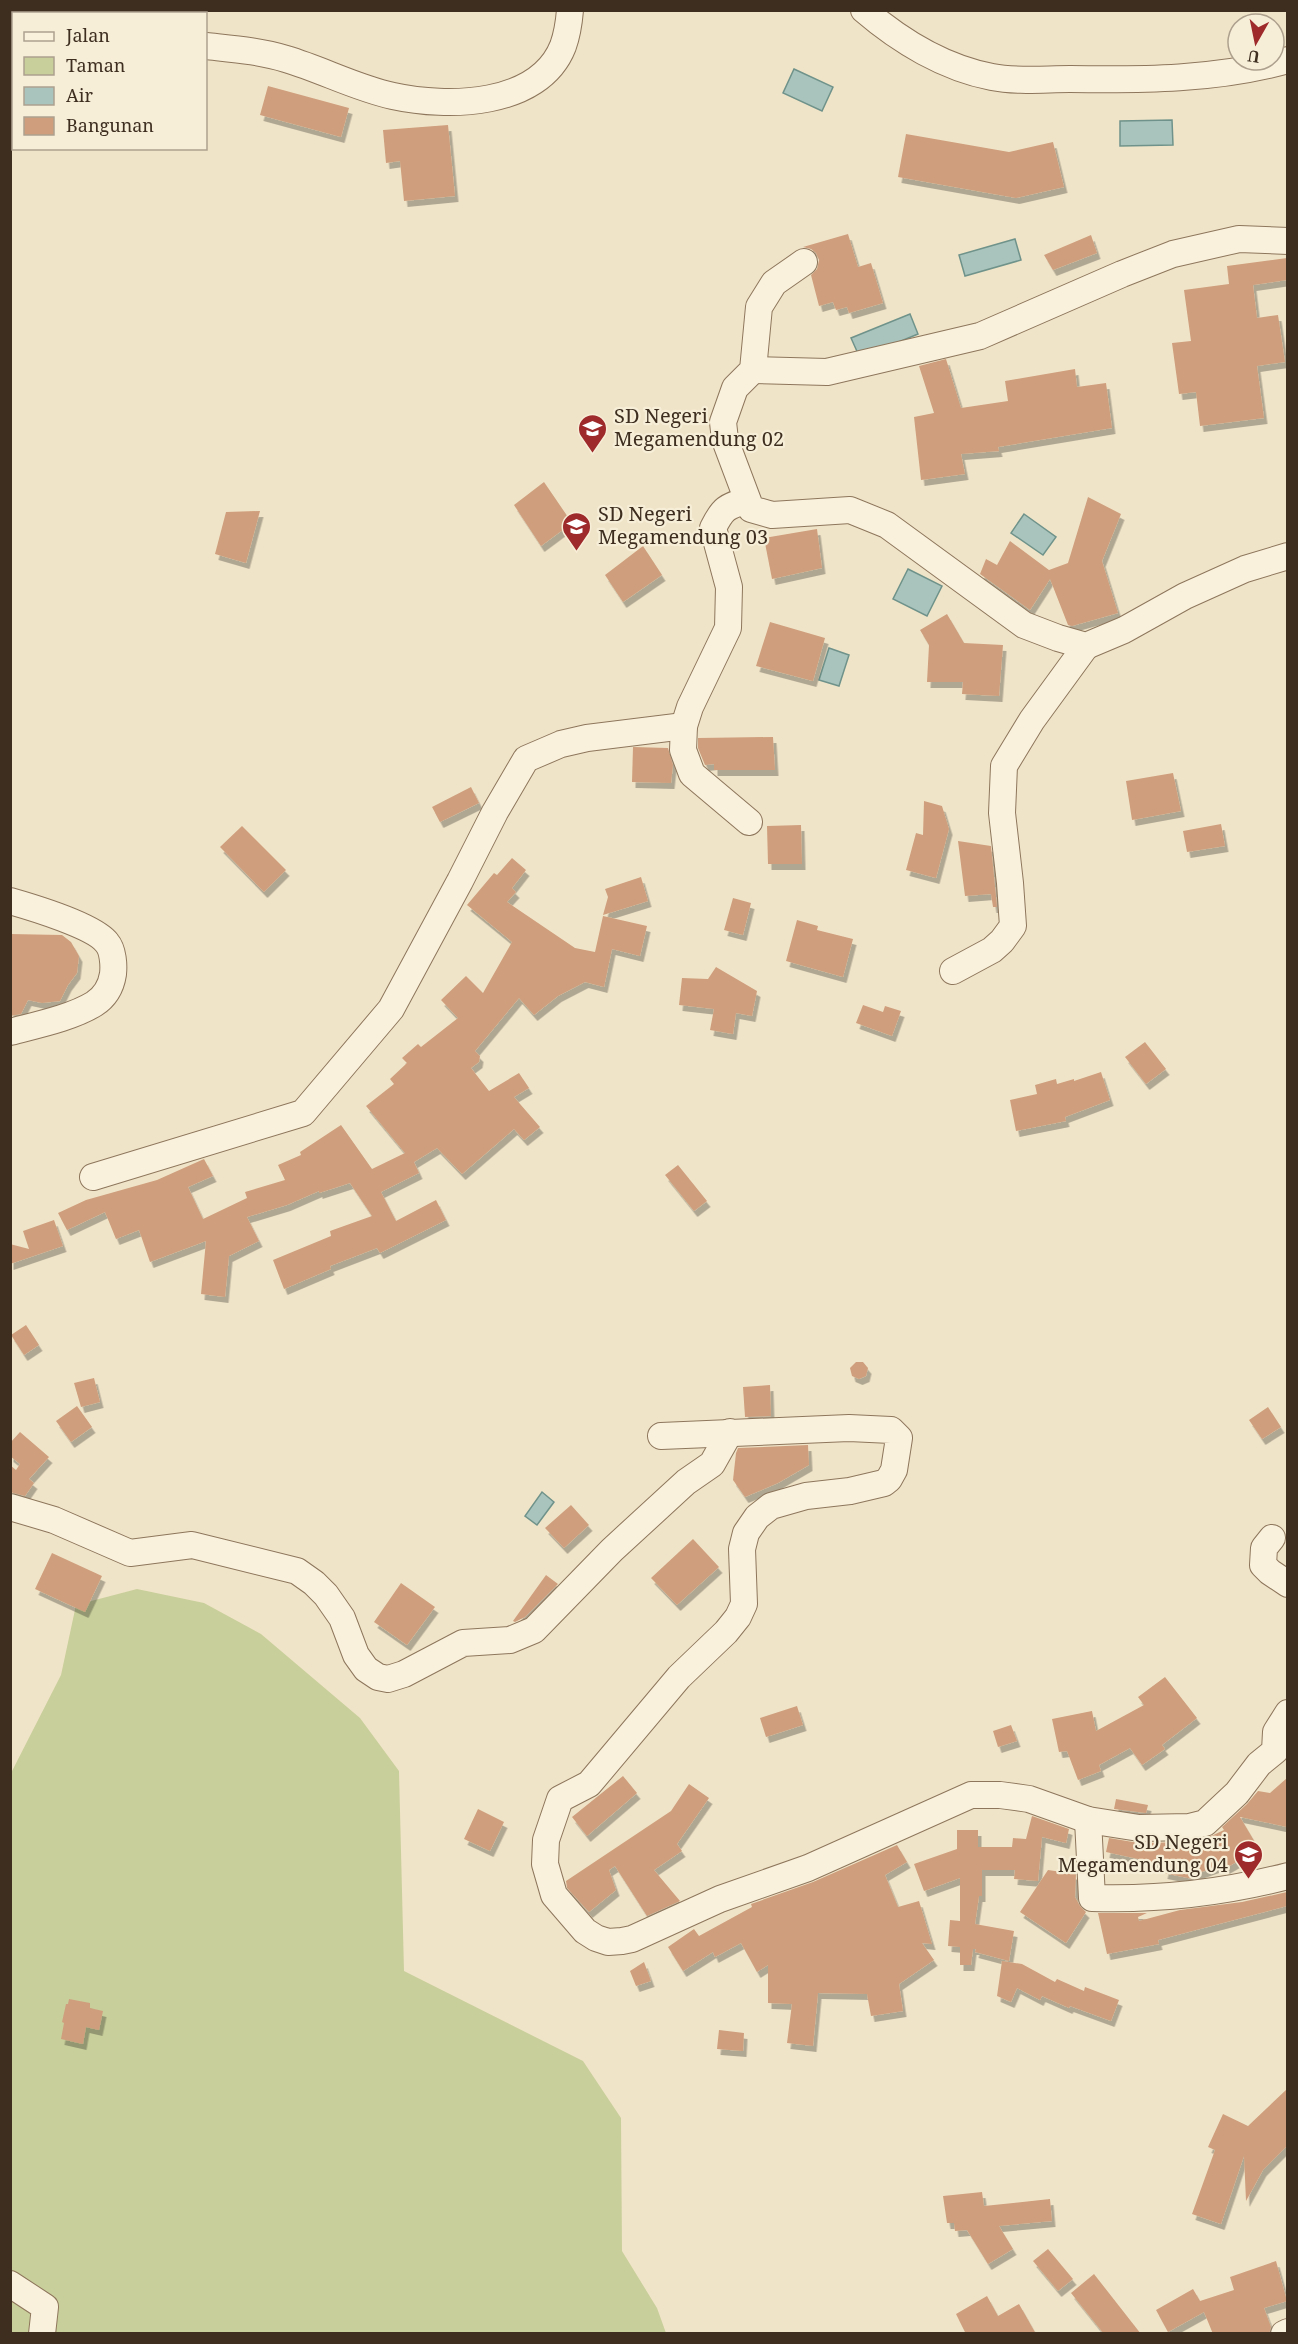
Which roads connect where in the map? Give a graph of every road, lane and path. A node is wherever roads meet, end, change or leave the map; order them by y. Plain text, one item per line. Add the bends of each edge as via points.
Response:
1 (570, 10) edge
2 (864, 10) edge
3 (207, 46) edge
4 (1287, 60) edge
5 (1287, 241) edge
6 (804, 262) dead end
7 (753, 370) junction
8 (747, 500) junction
9 (1287, 556) edge
10 (1086, 646) junction
11 (684, 726) junction
12 (749, 822) dead end
13 (10, 901) edge
14 (953, 971) dead end
15 (10, 1032) edge
16 (93, 1177) dead end
17 (730, 1432) junction
18 (661, 1436) dead end
19 (10, 1508) edge
20 (1272, 1538) dead end
21 (1287, 1584) edge
22 (1287, 1713) edge
23 (1281, 1753) edge
24 (1088, 1820) junction
25 (1287, 1876) edge
26 (10, 2284) edge
27 (42, 2334) edge

1 - 3 street via 563,47 537,80 481,101 453,103 394,96 261,52
2 - 4 street via 946,63 993,77 1129,81 1220,73
5 - 7 street via 1239,239 1173,254 980,336 827,372
6 - 7 street via 774,283 759,307
7 - 8 street via 735,388 723,422 725,440
8 - 10 street via 751,509 772,515 850,510 887,525 1024,625
8 - 11 street via 726,507 713,528 729,587 728,628
9 - 10 street via 1195,591
10 - 14 street via 1004,766 1002,813 1013,926 992,950
11 - 12 street via 683,750 692,774
11 - 16 street via 586,738 526,759 391,1009 303,1113
13 - 15 street via 87,928 107,942 113,971 110,988 94,1004
17 - 18 street
17 - 19 street via 711,1464 612,1550 534,1630 510,1640 463,1643 388,1679 366,1669 356,1655 342,1618 326,1595 297,1571 192,1545 130,1553 54,1520
17 - 24 street via 849,1428 891,1430 899,1438 894,1470 884,1483 806,1496 771,1506 757,1517 746,1533 742,1549 744,1604 738,1617 679,1677 589,1784 560,1799 546,1840 544,1864 554,1895 585,1930 608,1942 632,1939 720,1899 808,1868 972,1795 1029,1799
20 - 21 street via 1264,1548 1263,1565
22 - 23 street via 1276,1732
23 - 24 street via 1259,1764 1238,1793 1205,1823 1155,1829
24 - 25 street via 1092,1898 1180,1896 1243,1888
26 - 27 street via 45,2307

